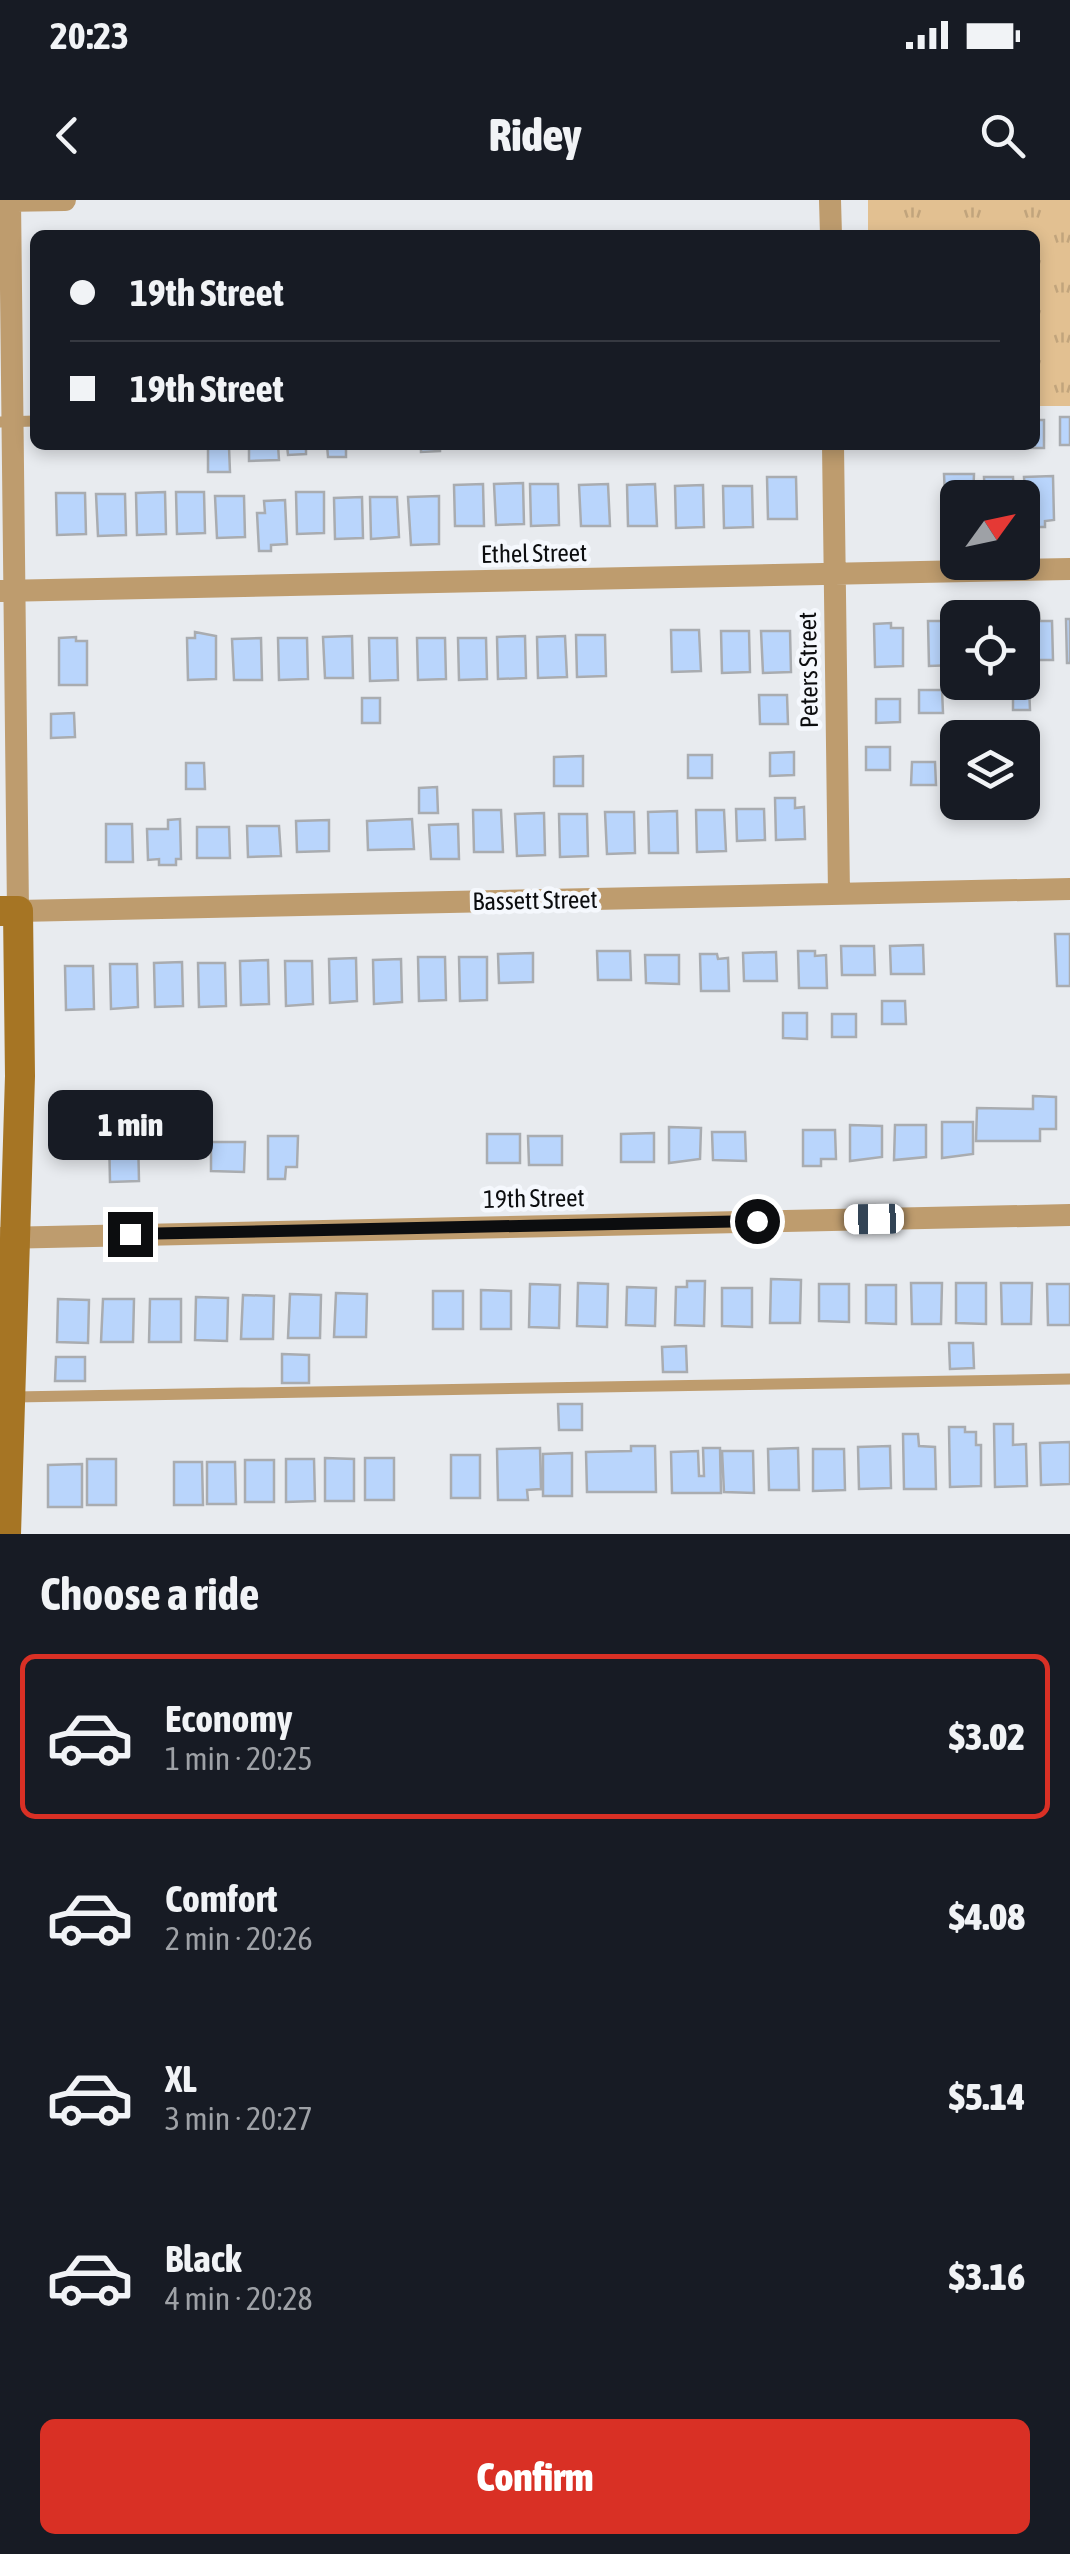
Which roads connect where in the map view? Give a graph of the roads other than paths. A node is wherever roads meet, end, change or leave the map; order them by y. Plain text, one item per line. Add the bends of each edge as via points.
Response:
1 (10, 200) edge
2 (65, 200) edge
3 (830, 200) edge
4 (0, 201) edge
5 (830, 230) edge
6 (16, 422) edge
7 (832, 450) edge
8 (1070, 569) edge
9 (834, 574) junction
10 (8, 591) edge
11 (1070, 889) edge
12 (839, 894) junction
13 (9, 911) edge
14 (1070, 1215) edge
15 (8, 1238) edge
16 (1070, 1379) edge
17 (10, 1397) junction
18 (6, 1534) edge

1 - 2 street
1 - 4 street
1 - 6 street
3 - 5 street
6 - 10 street
7 - 9 street, Peters Street
8 - 9 street, Ethel Street
9 - 10 street, Ethel Street
9 - 12 street, Peters Street
10 - 13 street
11 - 12 street, Bassett Street
12 - 13 street, Bassett Street
13 - 15 street via 20,1076
14 - 15 street, 19th Street
15 - 17 street
16 - 17 lane
17 - 18 street

